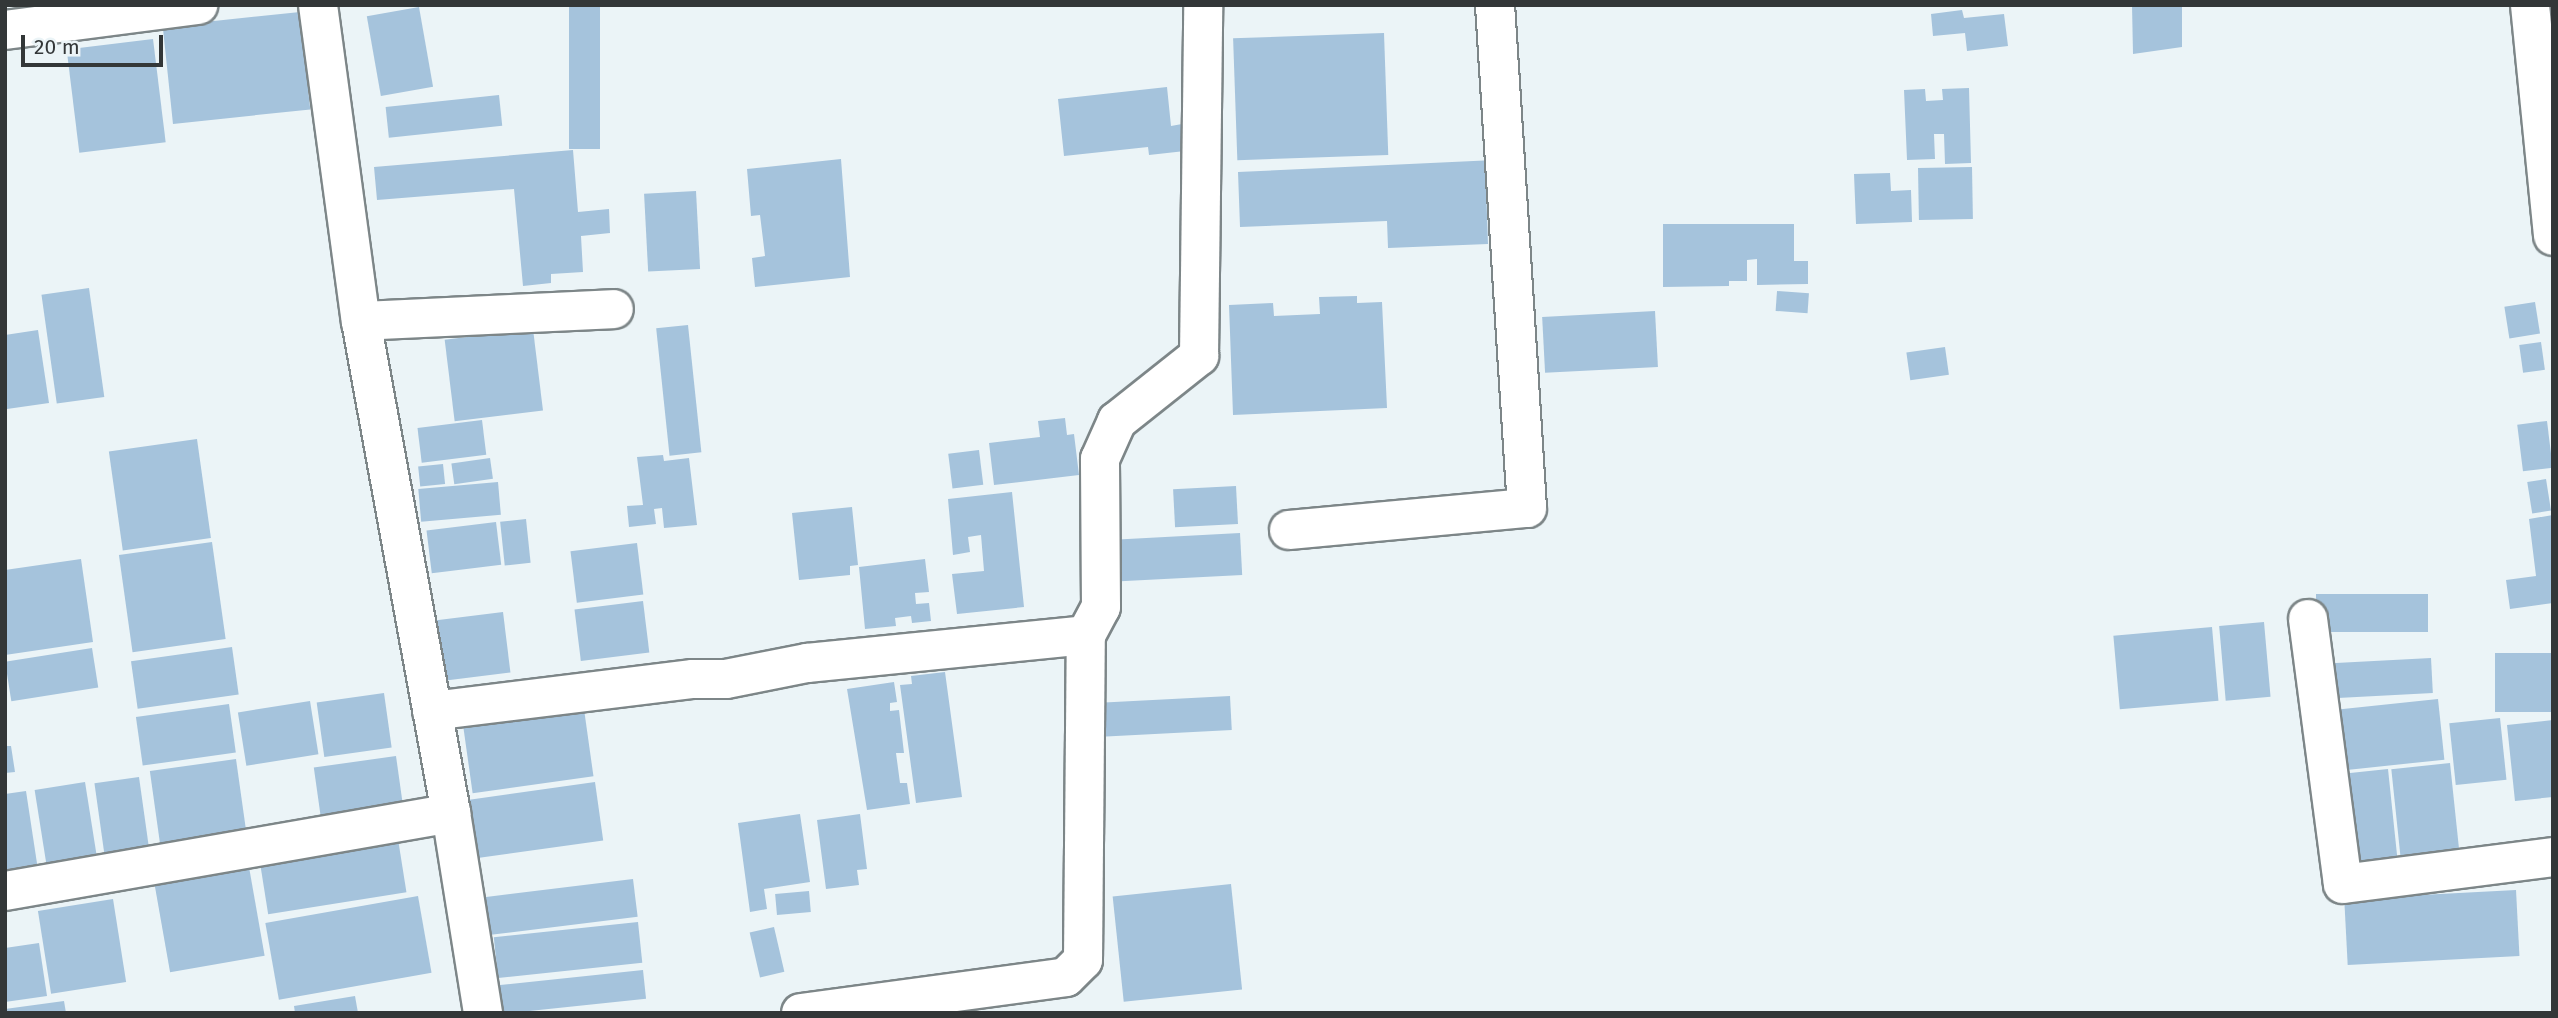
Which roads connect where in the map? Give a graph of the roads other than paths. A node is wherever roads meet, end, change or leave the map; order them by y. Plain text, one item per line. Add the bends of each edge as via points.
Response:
1 (198, 5) edge
2 (318, 5) edge
3 (1203, 5) edge
4 (1495, 5) edge
5 (2530, 5) edge
6 (5, 30) edge
7 (2553, 236) edge
8 (614, 309) dead end
9 (361, 321) junction
10 (1289, 530) dead end
11 (2308, 619) dead end
12 (1087, 635) junction
13 (432, 711) junction
14 (451, 813) junction
15 (2553, 857) edge
16 (5, 891) edge
17 (483, 1013) edge
18 (801, 1013) edge

1 - 6 street
2 - 9 street
3 - 12 street via 1199,356 1117,421 1100,460 1101,607
4 - 10 street via 1527,508
5 - 7 street
8 - 9 street
9 - 13 street
11 - 15 street via 2343,884
12 - 13 street via 807,663 726,679 693,679
12 - 18 street via 1083,960 1066,976
13 - 14 street
14 - 16 street
14 - 17 street

